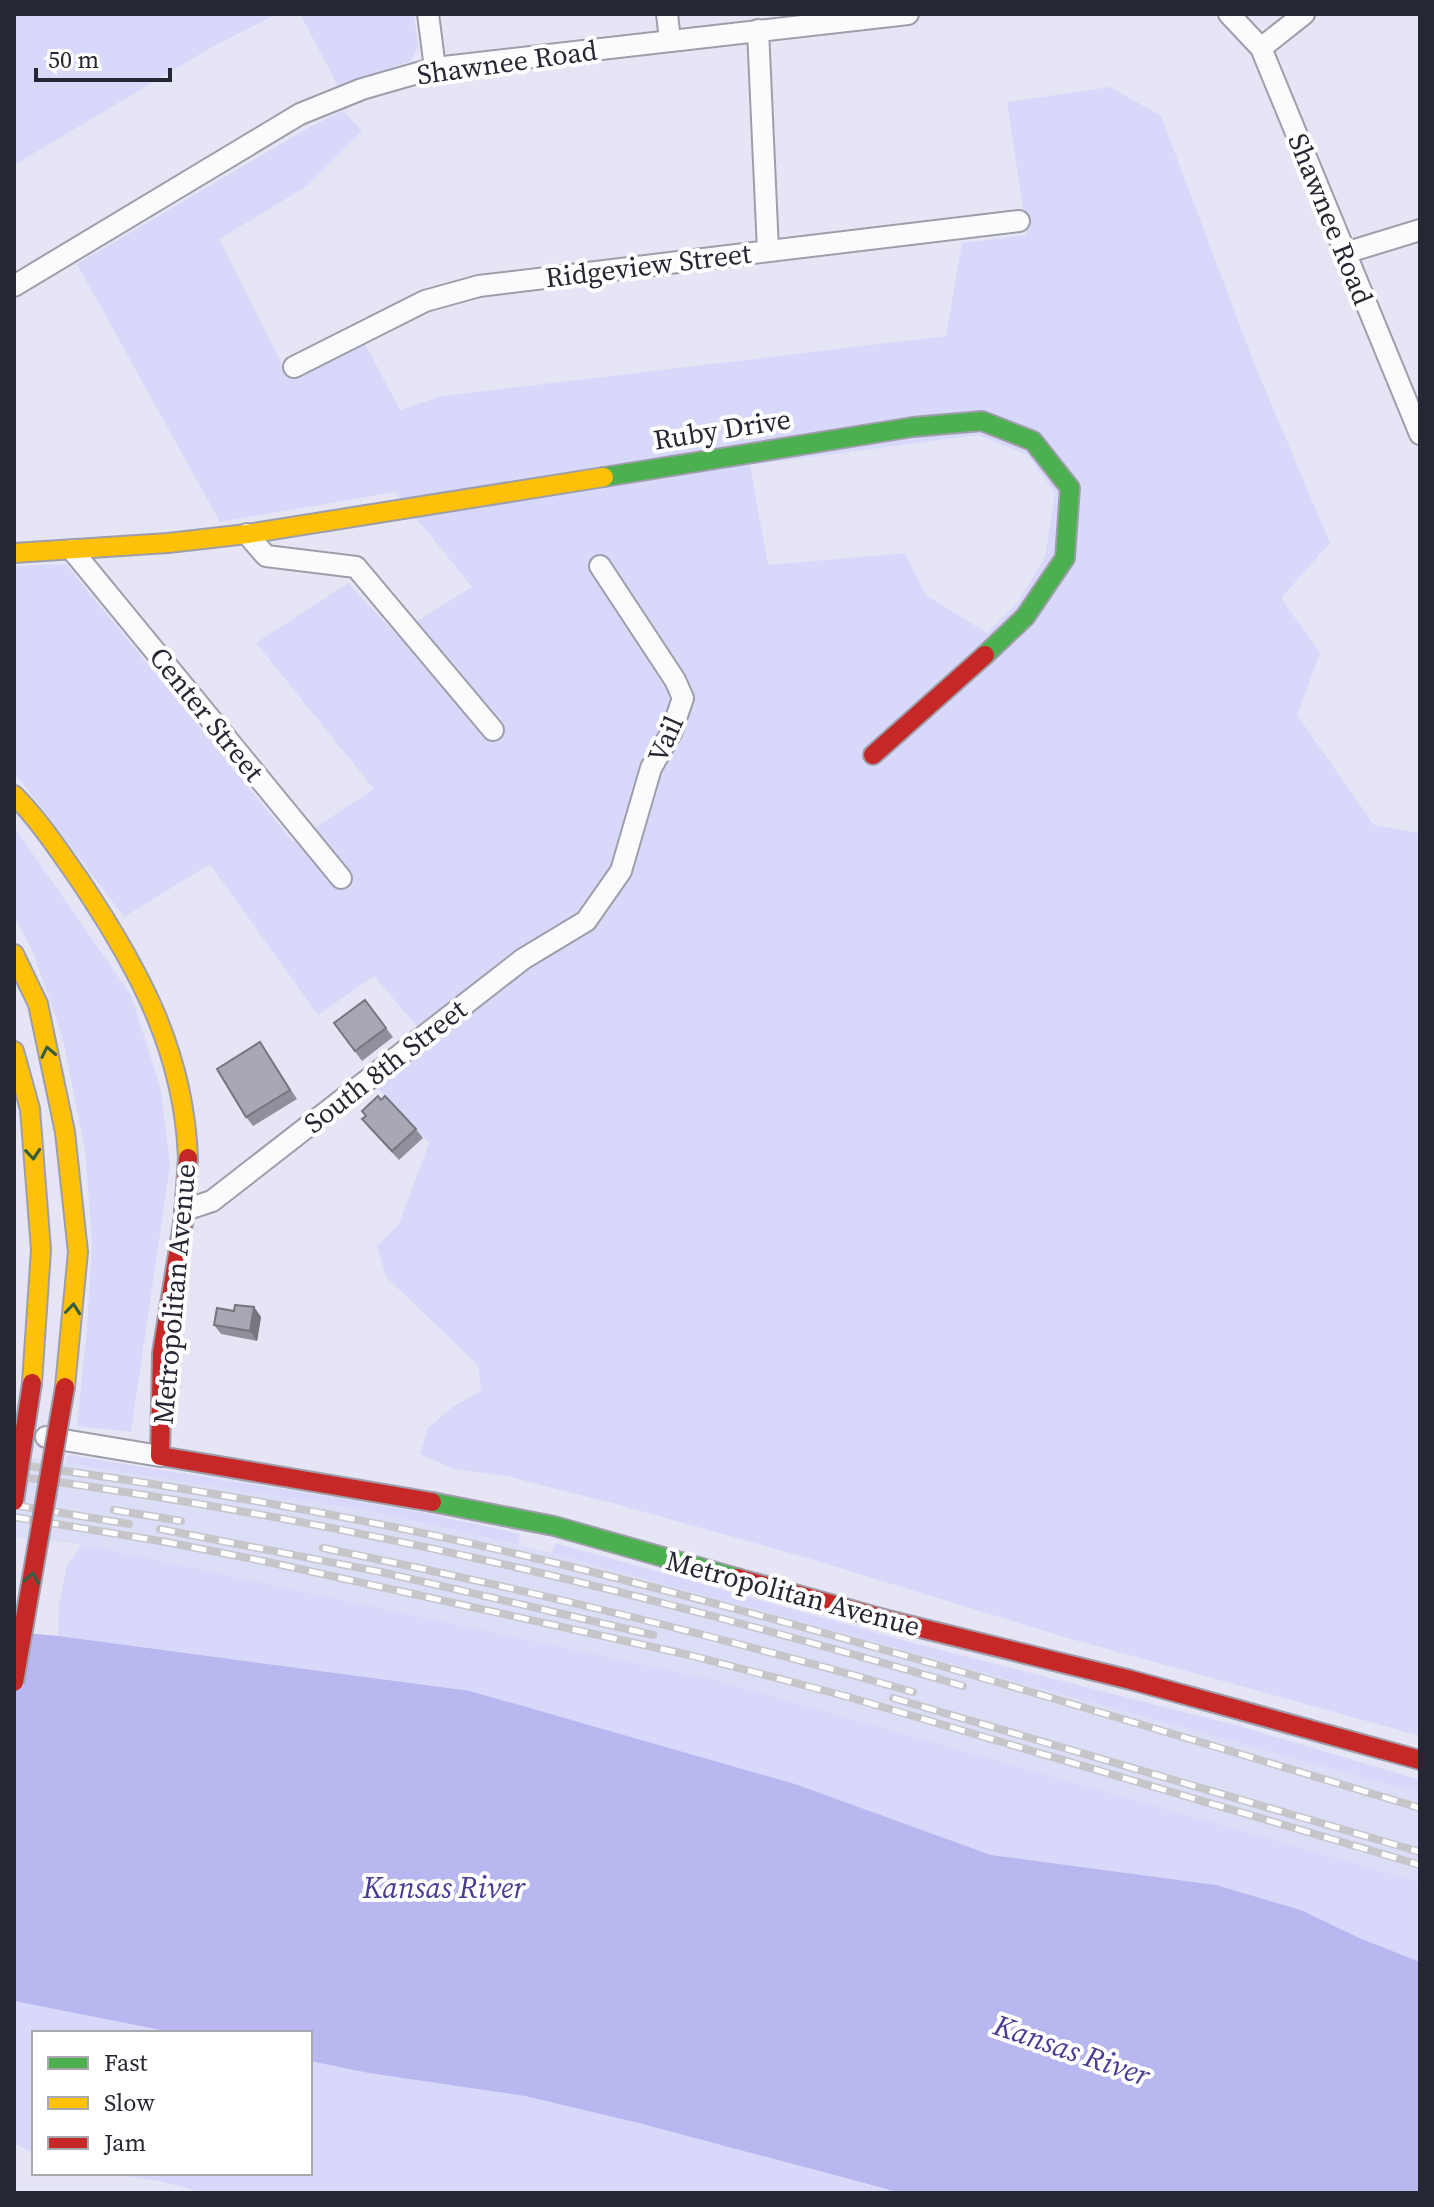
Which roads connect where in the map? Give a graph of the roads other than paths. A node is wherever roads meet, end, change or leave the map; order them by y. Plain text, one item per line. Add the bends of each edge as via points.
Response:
1 (428, 14) edge
2 (667, 14) edge
3 (908, 14) edge
4 (1229, 14) edge
5 (1304, 14) edge
6 (758, 30) junction
7 (670, 40) junction
8 (1261, 48) junction
9 (435, 68) junction
10 (1019, 221) dead end
11 (1420, 230) edge
12 (768, 251) junction
13 (1345, 253) junction
14 (14, 286) edge
15 (294, 367) dead end
16 (1420, 434) edge
17 (247, 534) junction
18 (72, 550) junction
19 (14, 553) edge
20 (600, 566) dead end
21 (493, 730) dead end
22 (873, 755) dead end
23 (14, 795) edge
24 (341, 878) dead end
25 (586, 921) joint
26 (14, 954) edge
27 (14, 1051) edge
28 (185, 1210) junction
29 (14, 1432) edge
30 (160, 1456) junction
31 (14, 1501) edge
32 (14, 1682) edge
33 (1420, 1760) edge

1 - 9 street
2 - 7 street
3 - 6 street, Shawnee Road
4 - 8 street, Shawnee Road
5 - 8 street
6 - 7 street, Shawnee Road
6 - 12 street
7 - 9 street, Shawnee Road
8 - 13 street, Shawnee Road
9 - 14 street, Shawnee Road via 300,114
10 - 12 street, Ridgeview Street
11 - 13 street
12 - 15 street, Ridgeview Street via 479,286 425,301
13 - 16 street, Shawnee Road
17 - 18 main road, Ruby Drive
17 - 21 street via 266,556 356,567
17 - 22 main road, Ruby Drive via 913,427 982,421 1033,441 1070,488 1065,558 1025,617
18 - 19 main road, Ruby Drive
18 - 24 street, Center Street
20 - 25 street, Vail via 683,698 651,768 621,871
23 - 28 main road, Metropolitan Avenue via 113,928 151,997 183,1107
25 - 28 street, South 8th Street via 523,959 212,1201
32 -> 26 main road, bridge via 65,1387 78,1252 65,1132 38,1004
27 -> 31 main road, bridge via 30,1109 41,1250 32,1383
28 - 30 main road, Metropolitan Avenue via 162,1352
29 - 30 street, Metropolitan Avenue
30 - 33 main road, Metropolitan Avenue via 554,1526

